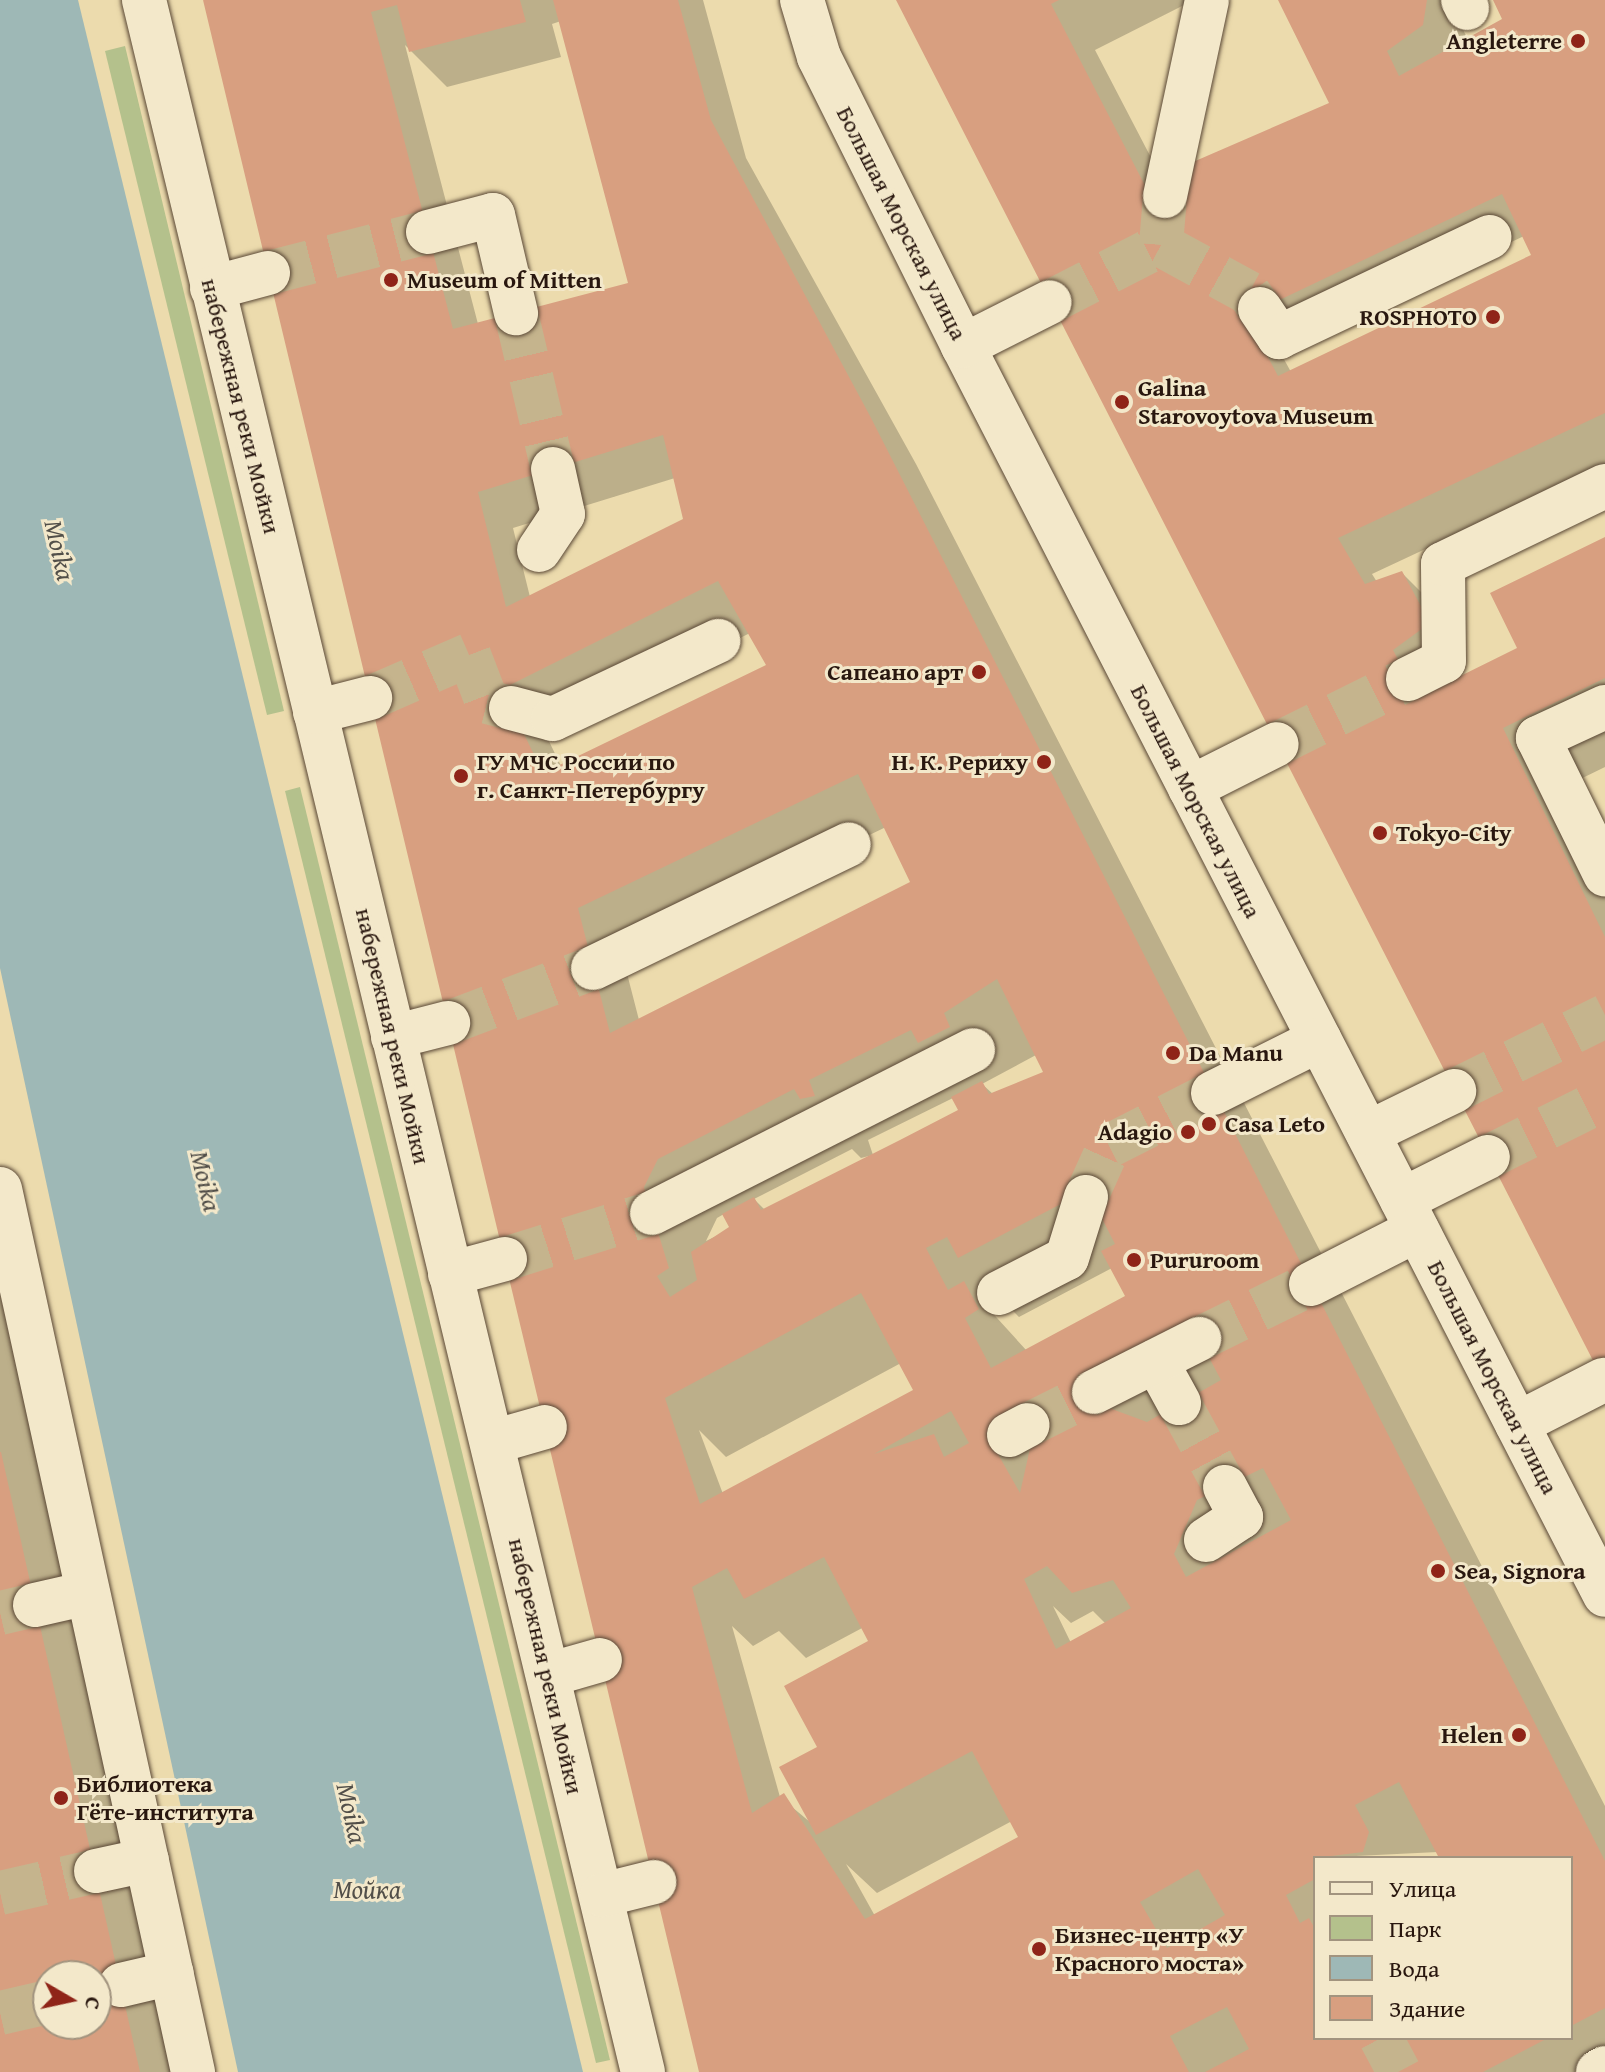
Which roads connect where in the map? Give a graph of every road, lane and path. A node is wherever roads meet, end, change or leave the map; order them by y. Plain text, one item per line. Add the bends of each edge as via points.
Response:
1 (144, 0) edge
2 (802, 0) edge
3 (1207, 0) edge
4 (1165, 196) tunnel mouth
5 (428, 232) tunnel mouth
6 (1490, 237) dead end
7 (268, 273) tunnel mouth
8 (212, 288) junction
9 (1050, 302) tunnel mouth
10 (1260, 309) tunnel mouth
11 (516, 313) tunnel mouth
12 (963, 346) junction
13 (553, 469) tunnel mouth
14 (1605, 486) edge
15 (539, 550) dead end
16 (718, 641) dead end
17 (1408, 679) tunnel mouth
18 (370, 698) tunnel mouth
19 (1605, 707) edge
20 (511, 708) tunnel mouth
21 (315, 712) junction
22 (1277, 744) tunnel mouth
23 (1190, 788) junction
24 (849, 844) dead end
25 (1605, 874) edge
26 (593, 968) tunnel mouth
27 (448, 1023) tunnel mouth
28 (393, 1037) junction
29 (1319, 1040) junction
30 (973, 1050) dead end
31 (1454, 1091) tunnel mouth
32 (1213, 1093) tunnel mouth
33 (1368, 1133) junction
34 (1488, 1157) tunnel mouth
35 (0, 1189) edge
36 (1086, 1197) tunnel mouth
37 (652, 1213) tunnel mouth
38 (1410, 1215) junction
39 (505, 1259) tunnel mouth
40 (450, 1274) junction
41 (1311, 1284) tunnel mouth
42 (999, 1293) dead end
43 (1199, 1339) tunnel mouth
44 (1156, 1361) junction
45 (1603, 1380) edge
46 (1094, 1392) tunnel mouth
47 (1179, 1403) tunnel mouth
48 (1517, 1424) junction
49 (545, 1427) dead end
50 (493, 1442) junction
51 (1225, 1487) tunnel mouth
52 (1206, 1540) dead end
53 (88, 1593) junction
54 (1605, 1595) edge
55 (35, 1605) tunnel mouth
56 (600, 1660) dead end
57 (548, 1675) junction
58 (147, 1860) junction
59 (96, 1871) tunnel mouth
60 (654, 1882) dead end
61 (602, 1895) junction
62 (172, 1973) junction
63 (121, 1985) dead end
64 (1605, 2068) edge
65 (193, 2072) edge
66 (643, 2072) edge
67 (1598, 2072) edge

1 - 8 street, набережная реки Мойки
2 - 12 street, Большая Морская улица via 819,57
3 - 4 street
5 - 11 street via 493,215
6 - 10 street via 1279,337
7 - 8 street
8 - 21 street, набережная реки Мойки
9 - 12 street
12 - 23 street, Большая Морская улица
13 - 15 street via 563,514
14 - 17 street via 1443,564 1444,661
16 - 20 street via 553,719
18 - 21 street
19 - 25 street via 1538,738
21 - 28 street, набережная реки Мойки
22 - 23 street
23 - 29 street, Большая Морская улица
24 - 26 street
27 - 28 street
28 - 40 street, набережная реки Мойки
29 - 32 street
29 - 33 street, Большая Морская улица
30 - 37 street
31 - 33 street
33 - 38 street, Большая Морская улица
34 - 38 street
35 - 53 street
36 - 42 street via 1067,1258
38 - 41 street
38 - 48 street, Большая Морская улица
39 - 40 street
40 - 50 street, набережная реки Мойки
43 - 44 street
44 - 46 street
44 - 47 street
45 - 48 street
48 - 54 street, Большая Морская улица
49 - 50 street
50 - 57 street, набережная реки Мойки
51 - 52 street via 1241,1517
53 - 55 street
53 - 58 street
56 - 57 street
57 - 61 street, набережная реки Мойки
58 - 59 street
58 - 62 street
60 - 61 street
61 - 66 street, набережная реки Мойки
62 - 63 street
62 - 65 street
64 - 67 street

